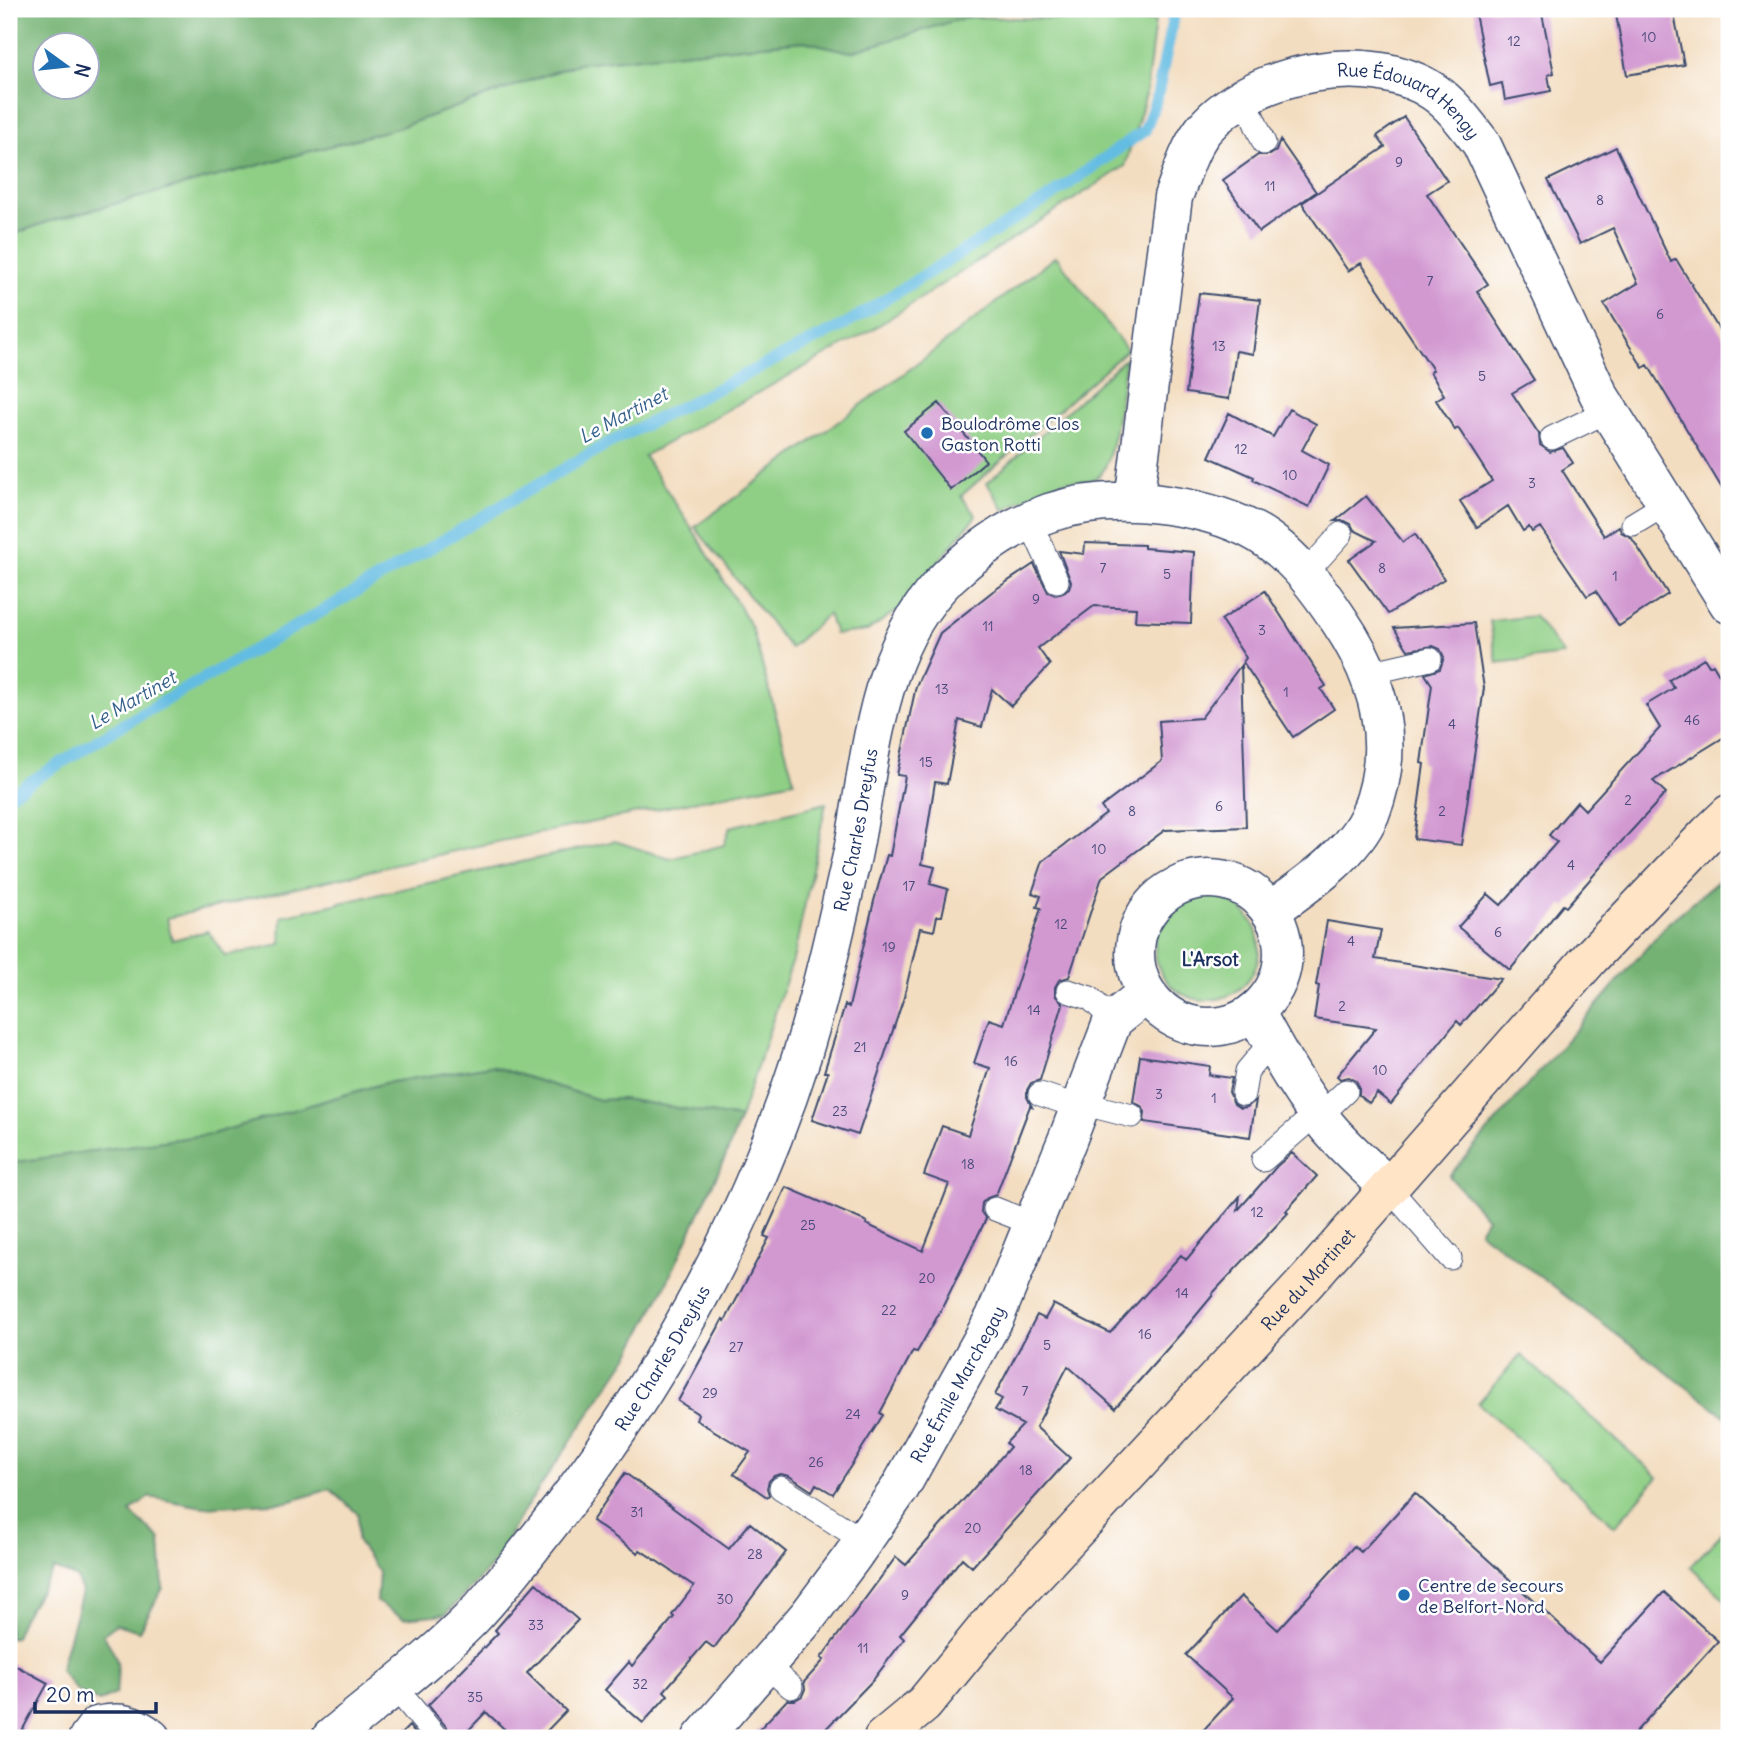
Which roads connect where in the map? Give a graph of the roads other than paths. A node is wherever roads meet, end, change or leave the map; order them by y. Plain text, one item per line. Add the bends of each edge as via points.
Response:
1 (1244, 97) junction
2 (1265, 143) dead end
3 (1608, 411) junction
4 (1552, 438) dead end
5 (1134, 501) junction
6 (1666, 504) junction
7 (1029, 520) junction
8 (1633, 524) dead end
9 (1341, 534) dead end
10 (1305, 574) junction
11 (1057, 580) dead end
12 (1729, 604) edge
13 (1430, 659) dead end
14 (1369, 673) junction
15 (1729, 814) edge
16 (1270, 911) junction
17 (1068, 991) dead end
18 (1146, 994) junction
19 (1112, 1020) junction
20 (1263, 1027) junction
21 (1040, 1094) dead end
22 (1243, 1094) dead end
23 (1080, 1105) junction
24 (1328, 1107) junction
25 (1132, 1116) dead end
26 (1263, 1160) dead end
27 (1388, 1187) junction
28 (995, 1209) dead end
29 (1033, 1224) junction
30 (1450, 1258) dead end
31 (781, 1488) dead end
32 (863, 1541) junction
33 (394, 1686) junction
34 (916, 1721) edge
35 (88, 1738) edge
36 (151, 1738) edge
37 (331, 1738) edge
38 (437, 1738) edge
39 (702, 1738) edge
40 (883, 1738) edge

1 - 2 lane
1 - 3 street, Rue Édouard Hengy via 1275,82 1354,68 1406,79 1434,92 1481,143
1 - 5 street, Rue Édouard Hengy via 1203,131 1173,197
3 - 4 lane
3 - 6 street, Rue Édouard Hengy
5 - 7 street, Rue Charles Dreyfus via 1072,505
5 - 10 street, Rue Charles Dreyfus via 1231,519 1284,552
6 - 8 lane
6 - 12 street, Rue Édouard Hengy
7 - 11 lane
7 - 33 street, Rue Charles Dreyfus via 982,548 946,580 900,646 880,706 852,852 803,1052 754,1184 713,1269 665,1355 566,1504 471,1619
9 - 10 lane
10 - 14 street, Rue Charles Dreyfus via 1356,645
13 - 14 lane
14 - 16 street, Rue Charles Dreyfus via 1381,709 1384,746 1369,814 1352,844
15 - 27 main road, Rue du Martinet via 1590,958
16 - 18 street via 1253,892 1229,880 1203,878 1178,884 1157,898 1142,919 1134,944 1135,970
16 - 20 street via 1280,930 1283,952
17 - 19 lane via 1090,998
18 - 19 street
18 - 20 street via 1163,1013 1185,1024
19 - 23 street, Rue Émile Marchegay
20 - 22 lane
20 - 24 street
21 - 23 lane
23 - 25 lane
23 - 29 street, Rue Émile Marchegay
24 - 26 lane
24 - 27 street via 1334,1133
27 - 30 lane
27 - 34 main road, Rue du Martinet via 1308,1280 997,1615
28 - 29 lane
29 - 32 street, Rue Émile Marchegay via 989,1328 900,1489
31 - 32 lane
32 - 39 street, Rue Émile Marchegay via 808,1616 777,1676
33 - 37 street, Rue Charles Dreyfus
33 - 38 lane
34 - 40 main road, Rue du Martinet
35 - 36 street via 97,1726 117,1721 140,1728

